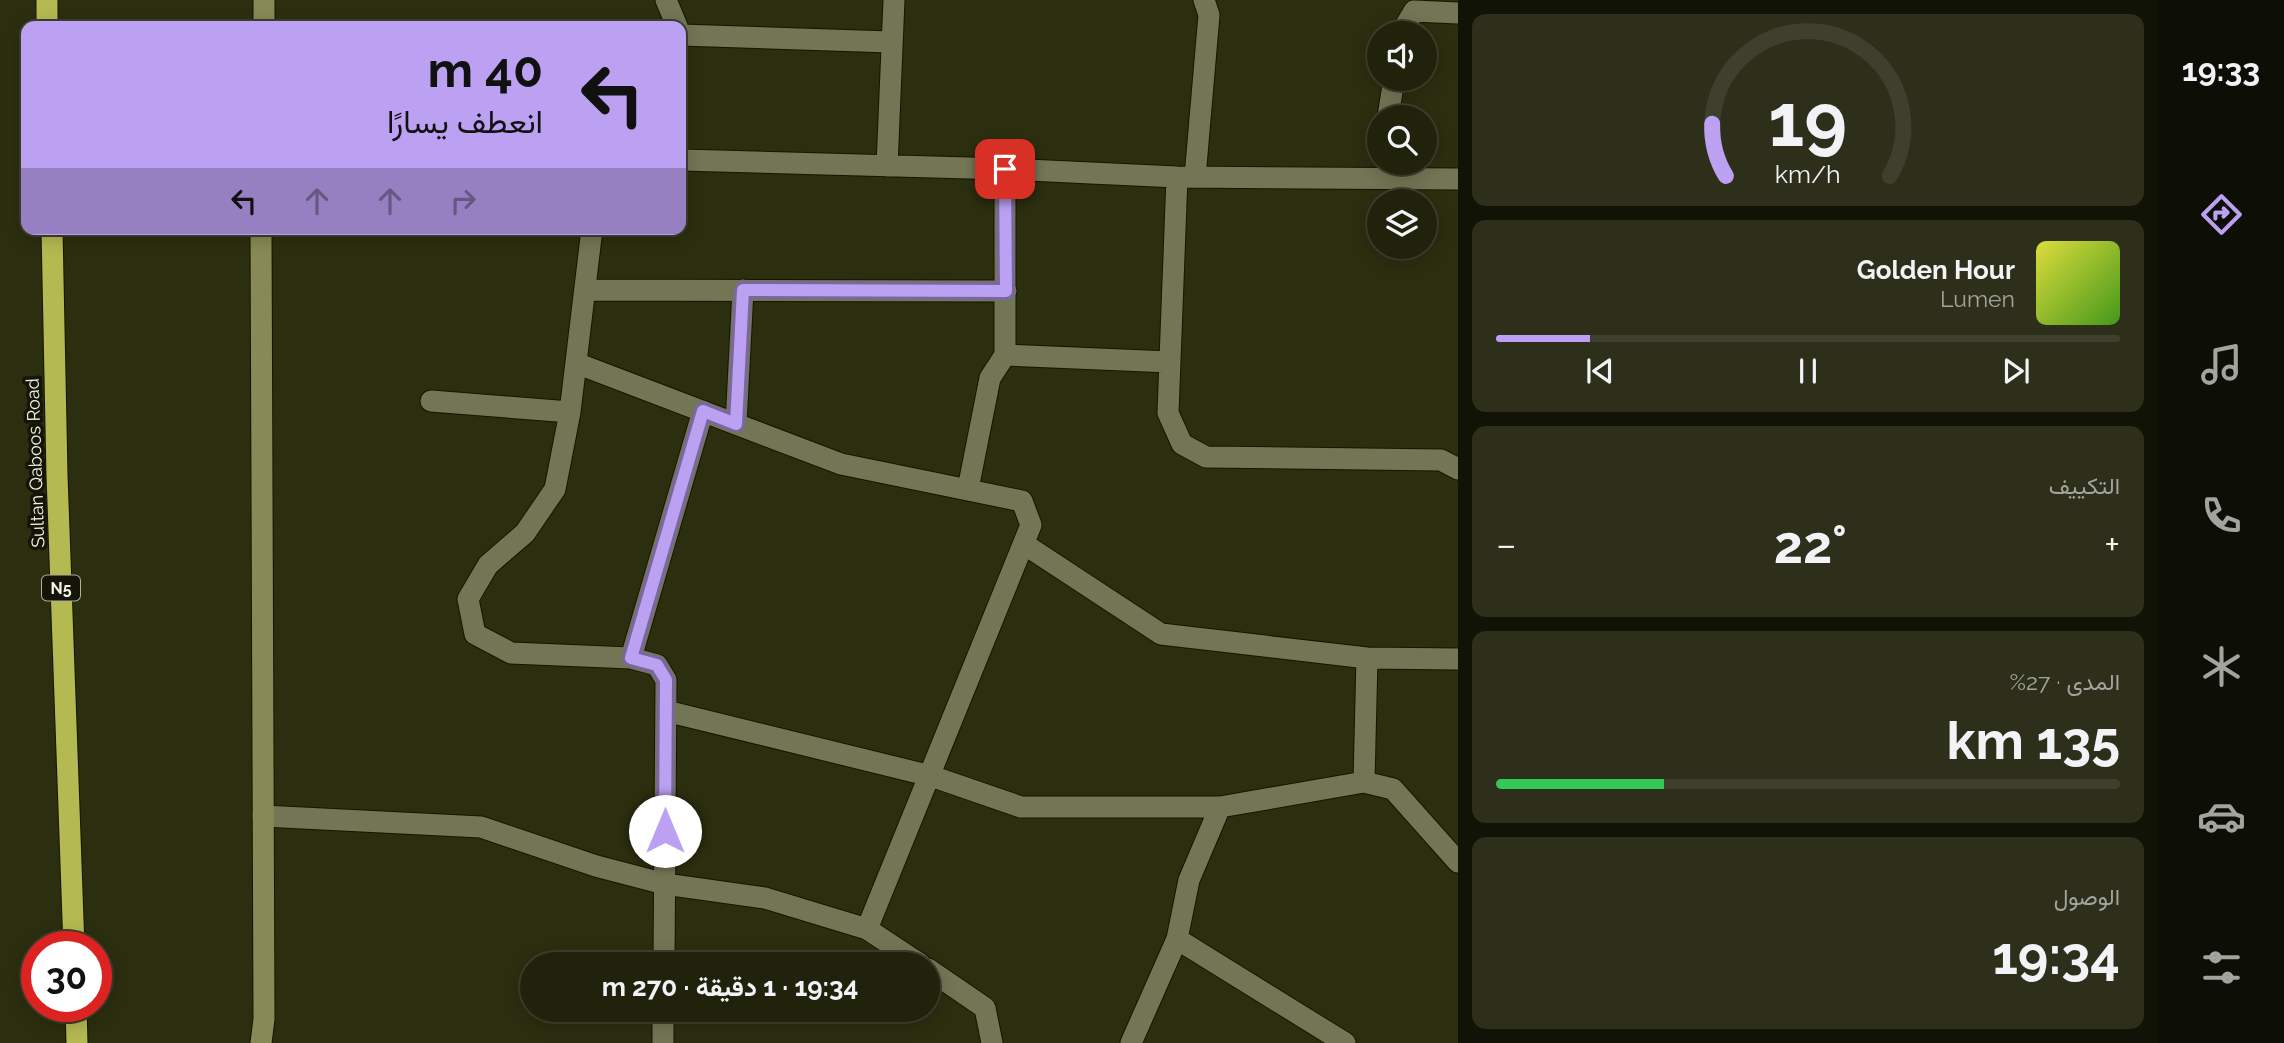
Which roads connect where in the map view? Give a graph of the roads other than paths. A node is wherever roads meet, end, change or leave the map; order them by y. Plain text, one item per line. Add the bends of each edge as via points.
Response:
1 (47, 0) edge
2 (264, 0) edge
3 (666, 0) edge
4 (894, 0) edge
5 (1204, 0) edge
6 (1458, 13) edge
7 (47, 21) edge
8 (264, 21) edge
9 (675, 21) edge
10 (1408, 21) edge
11 (686, 35) edge
12 (890, 43) junction
13 (686, 160) edge
14 (887, 166) junction
15 (1005, 169) junction
16 (1367, 171) edge
17 (1419, 175) edge
18 (1186, 177) junction
19 (1458, 179) edge
20 (52, 235) edge
21 (261, 235) edge
22 (591, 235) edge
23 (585, 290) junction
24 (743, 290) junction
25 (1006, 291) junction
26 (1004, 355) junction
27 (1170, 362) junction
28 (576, 363) junction
29 (431, 401) dead end
30 (703, 411) junction
31 (570, 412) junction
32 (736, 424) junction
33 (1458, 470) edge
34 (968, 489) junction
35 (1024, 544) junction
36 (631, 658) junction
37 (1367, 658) junction
38 (1458, 659) edge
39 (666, 711) junction
40 (931, 776) junction
41 (1364, 782) junction
42 (1220, 807) junction
43 (263, 816) junction
44 (1458, 862) edge
45 (665, 884) junction
46 (867, 929) junction
47 (73, 931) edge
48 (1177, 939) junction
49 (664, 952) edge
50 (902, 952) edge
51 (940, 977) edge
52 (76, 1022) edge
53 (663, 1022) edge
54 (77, 1043) edge
55 (261, 1043) edge
56 (663, 1043) edge
57 (992, 1043) edge
58 (1131, 1043) edge
59 (1345, 1043) edge

1 - 7 highway
2 - 8 street
3 - 9 street
4 - 12 street
5 - 18 street via 1209,15
6 - 10 street via 1414,11
11 - 12 street
12 - 14 street
13 - 14 street
14 - 15 street
15 - 18 street
15 - 25 street
16 - 18 street
17 - 19 street
18 - 27 street
20 - 47 highway, Sultan Qaboos Road / N5
21 - 43 street
22 - 23 street
23 - 24 street
23 - 28 street
24 - 25 street
24 - 32 street
25 - 26 street
26 - 27 street
26 - 34 street via 990,378
27 - 33 street via 1168,413 1182,444 1206,457 1441,460
28 - 30 street
28 - 31 street
29 - 31 street
30 - 32 street
30 - 36 street
31 - 36 street via 555,489 525,533 488,565 468,599 475,634 511,653
32 - 34 street via 841,464
34 - 35 street via 1022,501 1031,525
35 - 37 street via 1161,634
35 - 40 street
36 - 39 street via 657,665 666,680
37 - 38 street
37 - 41 street
39 - 40 street
39 - 45 street
40 - 42 street via 1021,807
40 - 46 street
41 - 42 street
41 - 44 street via 1393,789
42 - 48 street via 1189,880
43 - 45 street via 481,827
43 - 55 street
45 - 46 street via 765,898
45 - 49 street
46 - 50 street
48 - 58 street
48 - 59 street
51 - 57 street via 985,1008
52 - 54 highway
53 - 56 street

